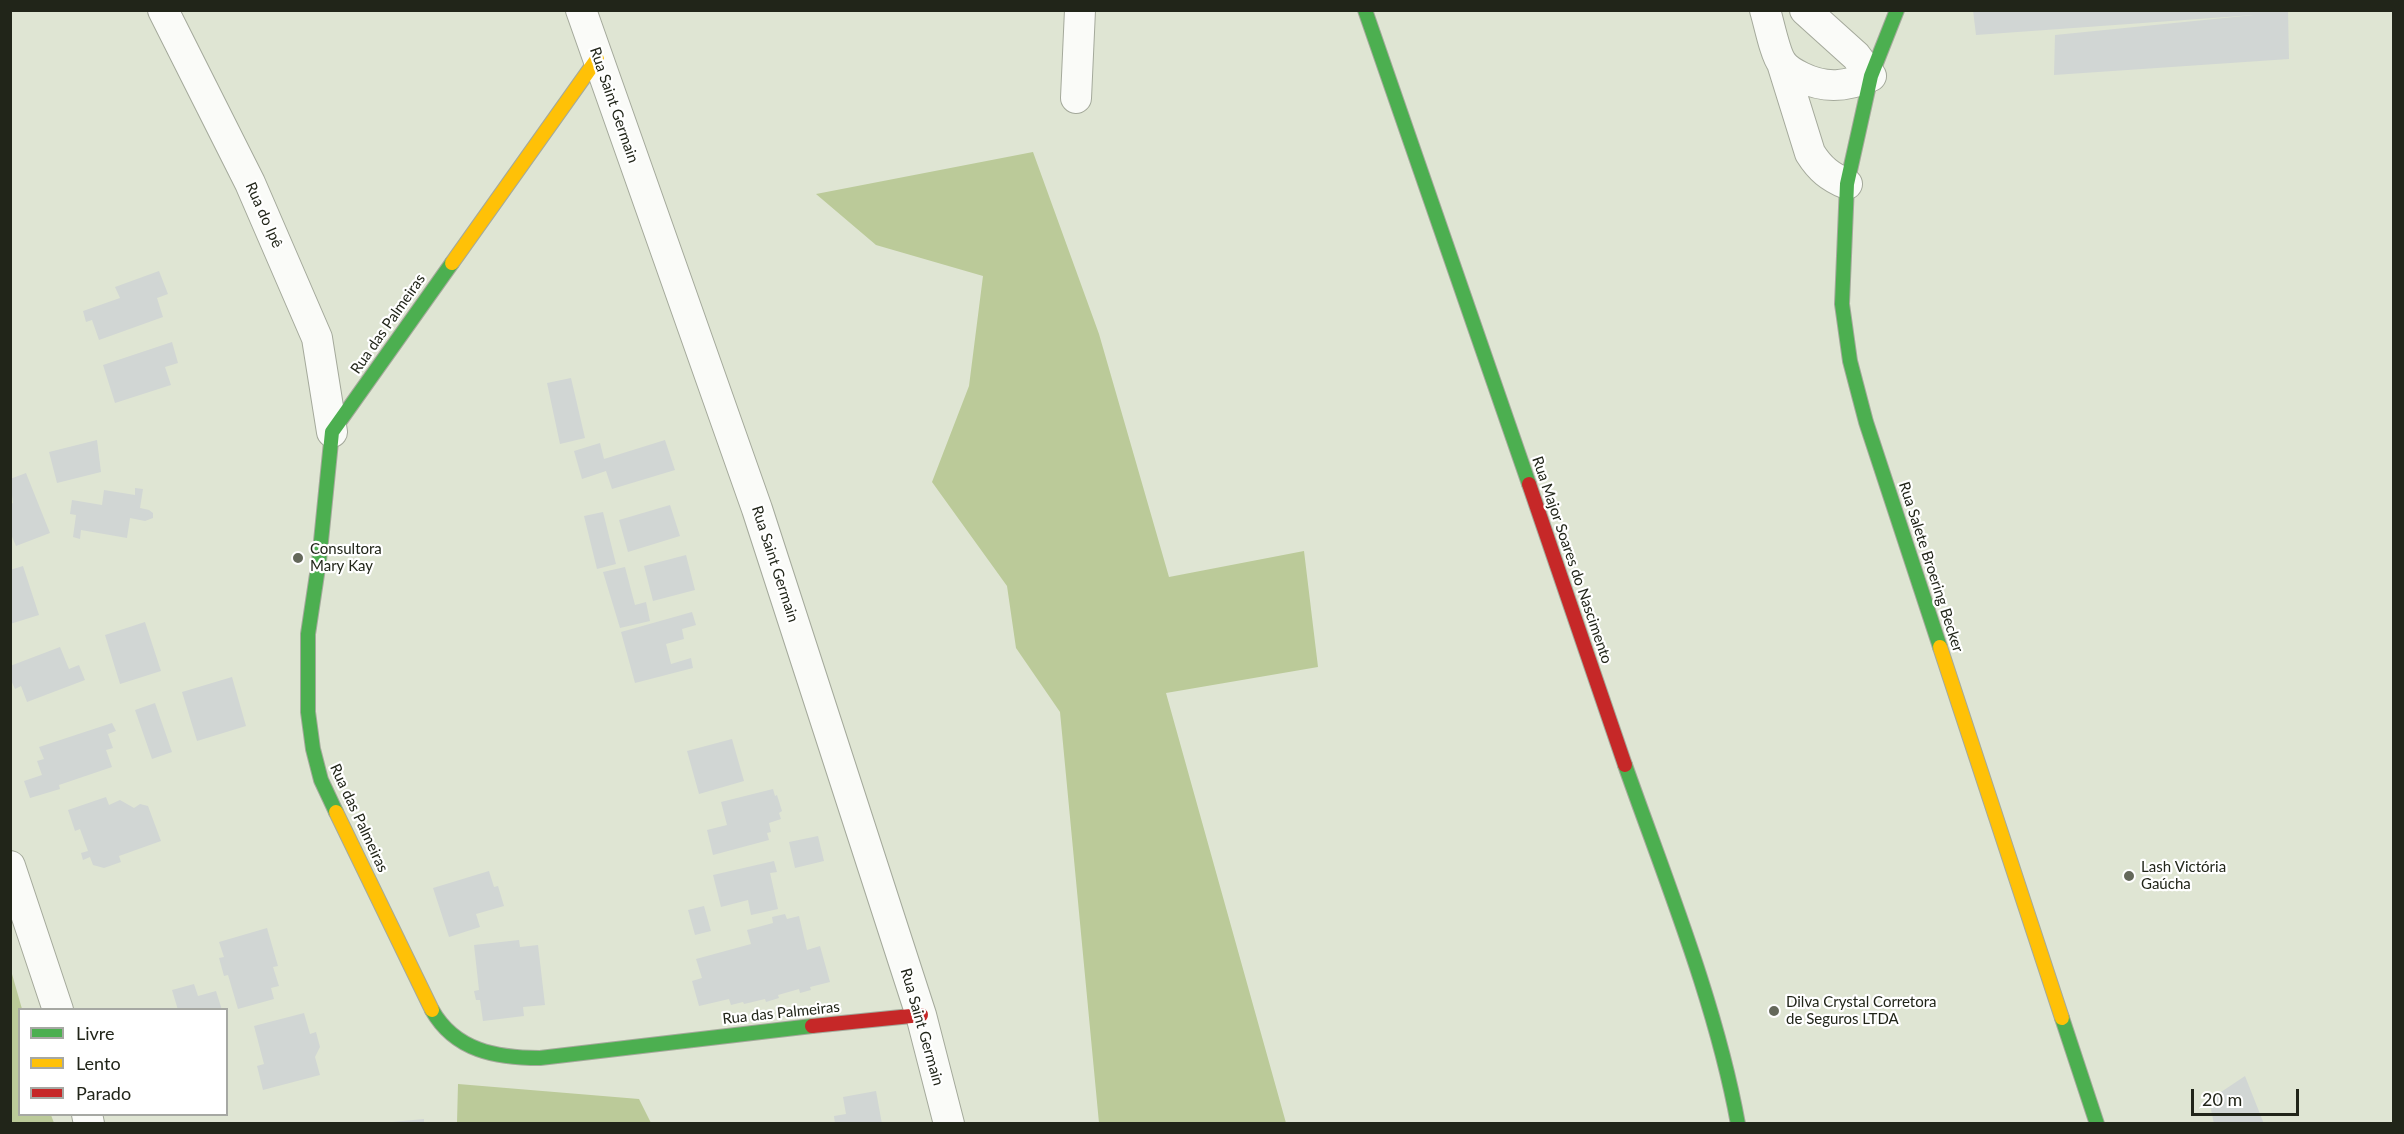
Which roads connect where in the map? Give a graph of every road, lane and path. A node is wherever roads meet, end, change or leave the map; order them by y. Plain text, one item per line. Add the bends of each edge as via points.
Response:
1 (162, 10) edge
2 (581, 10) edge
3 (1080, 10) edge
4 (1365, 10) edge
5 (1765, 10) edge
6 (1805, 10) edge
7 (1897, 10) edge
8 (597, 59) junction
9 (1782, 63) junction
10 (1871, 76) junction
11 (1076, 98) dead end
12 (1847, 184) junction
13 (332, 432) junction
14 (10, 866) edge
15 (57, 1008) edge
16 (921, 1015) junction
17 (949, 1124) edge
18 (1737, 1124) edge
19 (2097, 1124) edge

1 - 13 street, Rua do Ipê via 250,183 317,338
2 - 8 street, Rua Saint Germain
3 - 11 street
4 - 18 street, Rua Major Soares do Nascimento via 1709,1007 1730,1080
5 - 9 street
6 - 10 street via 1856,56
7 - 10 street, Rua Salete Broering Becker
8 - 13 street, Rua das Palmeiras
8 - 16 street, Rua Saint Germain via 757,509
9 - 10 street via 1825,86
9 - 12 street via 1810,153 1827,174
10 - 12 street, Rua Salete Broering Becker
12 - 19 street, Rua Salete Broering Becker via 1842,304 1850,361 1870,433
13 - 16 street, Rua das Palmeiras via 308,634 308,712 313,749 321,780 426,998 453,1038 492,1056 540,1058
14 - 15 street
16 - 17 street, Rua Saint Germain

